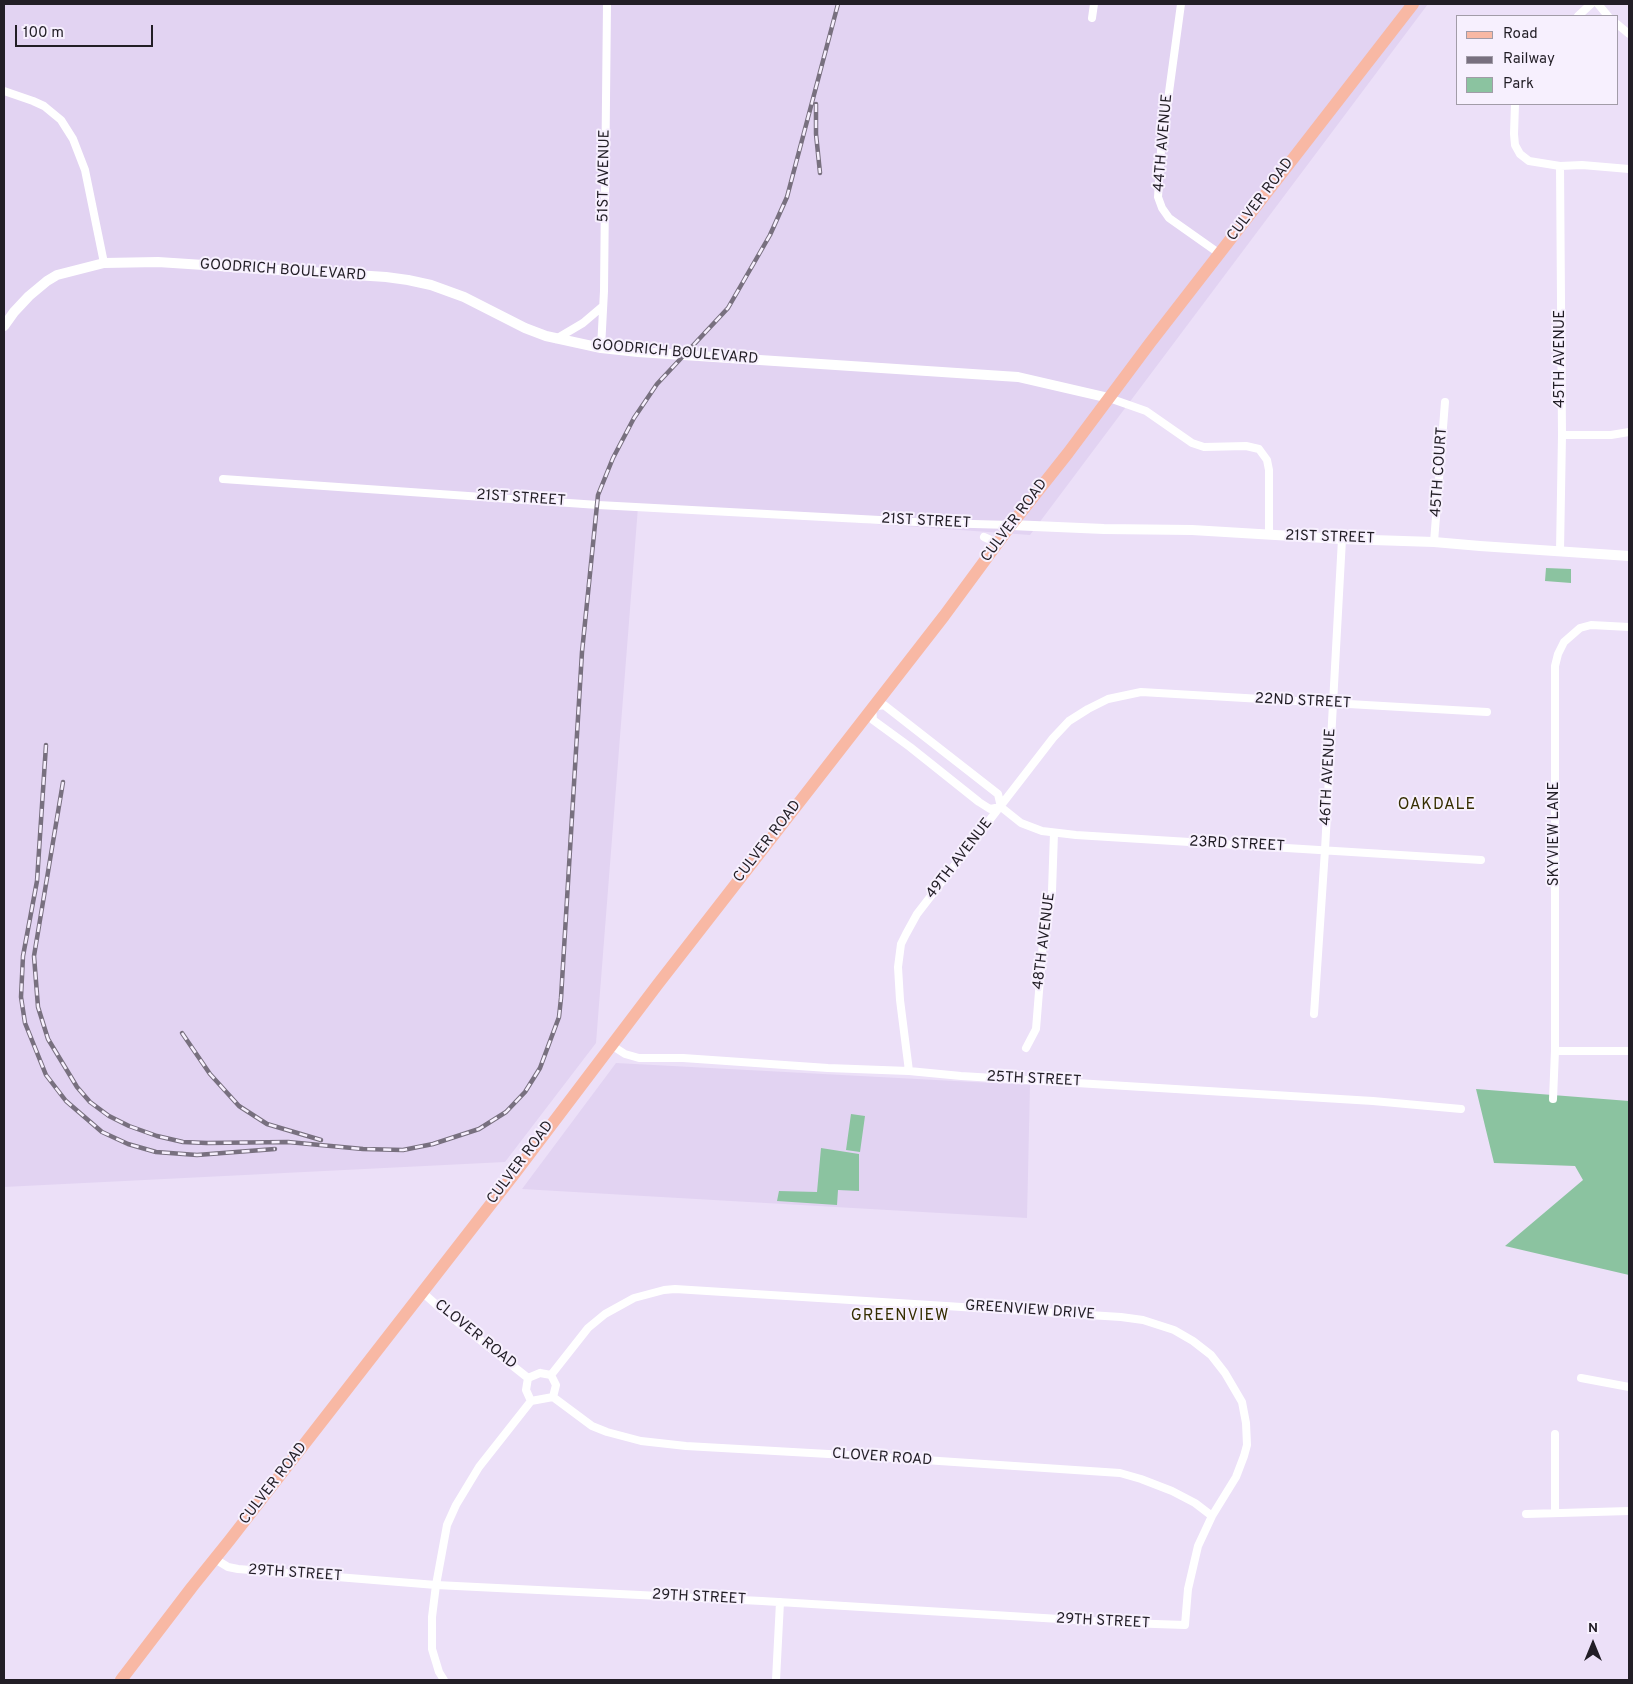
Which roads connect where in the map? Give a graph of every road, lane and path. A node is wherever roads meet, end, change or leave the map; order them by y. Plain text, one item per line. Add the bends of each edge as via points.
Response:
1 (607, 4) edge
2 (1094, 4) edge
3 (1181, 4) edge
4 (1413, 4) edge
5 (1591, 4) edge
6 (1598, 4) edge
7 (1579, 15) edge
8 (1607, 15) edge
9 (1092, 18) dead end
10 (1618, 25) edge
11 (1629, 34) edge
12 (4, 91) edge
13 (1515, 105) edge
14 (1560, 166) junction
15 (1629, 169) edge
16 (1220, 254) junction
17 (104, 263) junction
18 (603, 306) junction
19 (4, 326) edge
20 (556, 339) junction
21 (601, 348) junction
22 (1109, 398) junction
23 (1445, 402) dead end
24 (1629, 432) edge
25 (1562, 435) junction
26 (222, 478) dead end
27 (1011, 524) junction
28 (1269, 535) junction
29 (984, 537) dead end
30 (1342, 539) junction
31 (1434, 542) junction
32 (997, 544) junction
33 (1560, 552) junction
34 (1629, 556) edge
35 (1629, 627) edge
36 (1119, 696) joint
37 (1333, 704) junction
38 (872, 707) junction
39 (1487, 712) dead end
40 (1001, 807) junction
41 (1054, 833) junction
42 (1325, 850) junction
43 (1481, 860) dead end
44 (1314, 1014) dead end
45 (611, 1045) junction
46 (1026, 1048) dead end
47 (1629, 1050) edge
48 (1555, 1051) junction
49 (909, 1071) junction
50 (1553, 1099) dead end
51 (1461, 1109) dead end
52 (422, 1292) junction
53 (550, 1374) junction
54 (528, 1378) junction
55 (1581, 1378) dead end
56 (1629, 1387) edge
57 (553, 1397) junction
58 (531, 1401) junction
59 (1555, 1434) dead end
60 (1629, 1511) edge
61 (1555, 1513) junction
62 (1526, 1514) dead end
63 (1212, 1516) junction
64 (215, 1559) junction
65 (436, 1586) junction
66 (780, 1602) junction
67 (1185, 1625) joint
68 (121, 1680) edge
69 (444, 1680) edge
70 (776, 1680) edge

1 - 18 street, 51ST AVENUE
2 - 9 street
3 - 16 street, 44TH AVENUE via 1158,197 1169,218
4 - 16 main road, CULVER ROAD
5 - 7 street
6 - 8 street
10 - 11 street
12 - 17 street via 44,106 61,120 73,139 85,170
13 - 14 street via 1515,144 1520,154 1529,161
14 - 15 street
14 - 25 street, 45TH AVENUE
16 - 22 main road, CULVER ROAD
17 - 19 street, GOODRICH BOULEVARD via 67,272 47,281 24,301
17 - 20 street, GOODRICH BOULEVARD via 158,262 408,280 464,297 525,328
18 - 20 street via 584,323
18 - 21 street, 51ST AVENUE
20 - 21 street, GOODRICH BOULEVARD
21 - 22 street, GOODRICH BOULEVARD via 1018,377
22 - 27 main road, CULVER ROAD
22 - 28 street via 1146,410 1192,443 1215,448 1246,446 1258,449 1267,460 1269,470
23 - 31 street, 45TH COURT
24 - 25 street
25 - 33 street, 45TH AVENUE
26 - 27 street, 21ST STREET via 598,505
27 - 28 street, 21ST STREET
27 - 32 main road, CULVER ROAD
28 - 30 street, 21ST STREET
29 - 32 street
30 - 31 street, 21ST STREET
30 - 37 street, 46TH AVENUE
31 - 33 street, 21ST STREET
32 - 38 main road, CULVER ROAD
33 - 34 street, 21ST STREET
35 - 48 street, SKYVIEW LANE via 1591,625 1580,628 1564,642 1555,666
36 - 37 street, 22ND STREET via 1175,692
36 - 40 street, 49TH AVENUE via 1098,703 1065,725
37 - 39 street, 22ND STREET
37 - 42 street, 46TH AVENUE
38 - 40 street, 23RD STREET via 884,705 983,781 998,794
38 - 40 street, 23RD STREET via 873,720 979,802 990,809
38 - 45 main road, CULVER ROAD
40 - 41 street, 23RD STREET via 1021,823
40 - 49 street, 49TH AVENUE via 917,914 901,944 898,978
41 - 42 street, 23RD STREET
41 - 46 street, 48TH AVENUE via 1052,891 1043,942 1036,1029
42 - 43 street, 23RD STREET
42 - 44 street, 46TH AVENUE
45 - 49 street, 25TH STREET via 639,1058
45 - 52 main road, CULVER ROAD
47 - 48 street
48 - 50 street, SKYVIEW LANE
49 - 51 street, 25TH STREET via 1373,1100
52 - 54 street, CLOVER ROAD
52 - 64 main road, CULVER ROAD
53 - 54 street via 540,1373
53 - 57 street via 556,1385
53 - 63 street, GREENVIEW DRIVE via 588,1328 605,1314 634,1298 664,1290 912,1303 1143,1320 1174,1330 1211,1355 1242,1402 1247,1434 1244,1456
54 - 58 street via 526,1390
55 - 56 street
57 - 58 street
57 - 63 street, CLOVER ROAD via 592,1426 641,1441 1120,1473 1172,1491
58 - 65 street via 479,1467 456,1505 447,1525
59 - 61 street
60 - 61 street
61 - 62 street
63 - 67 street, GREENVIEW DRIVE via 1195,1557
64 - 65 street, 29TH STREET via 238,1569
64 - 68 main road, CULVER ROAD
65 - 66 street, 29TH STREET
65 - 69 street via 432,1648
66 - 67 street, 29TH STREET
66 - 70 street

